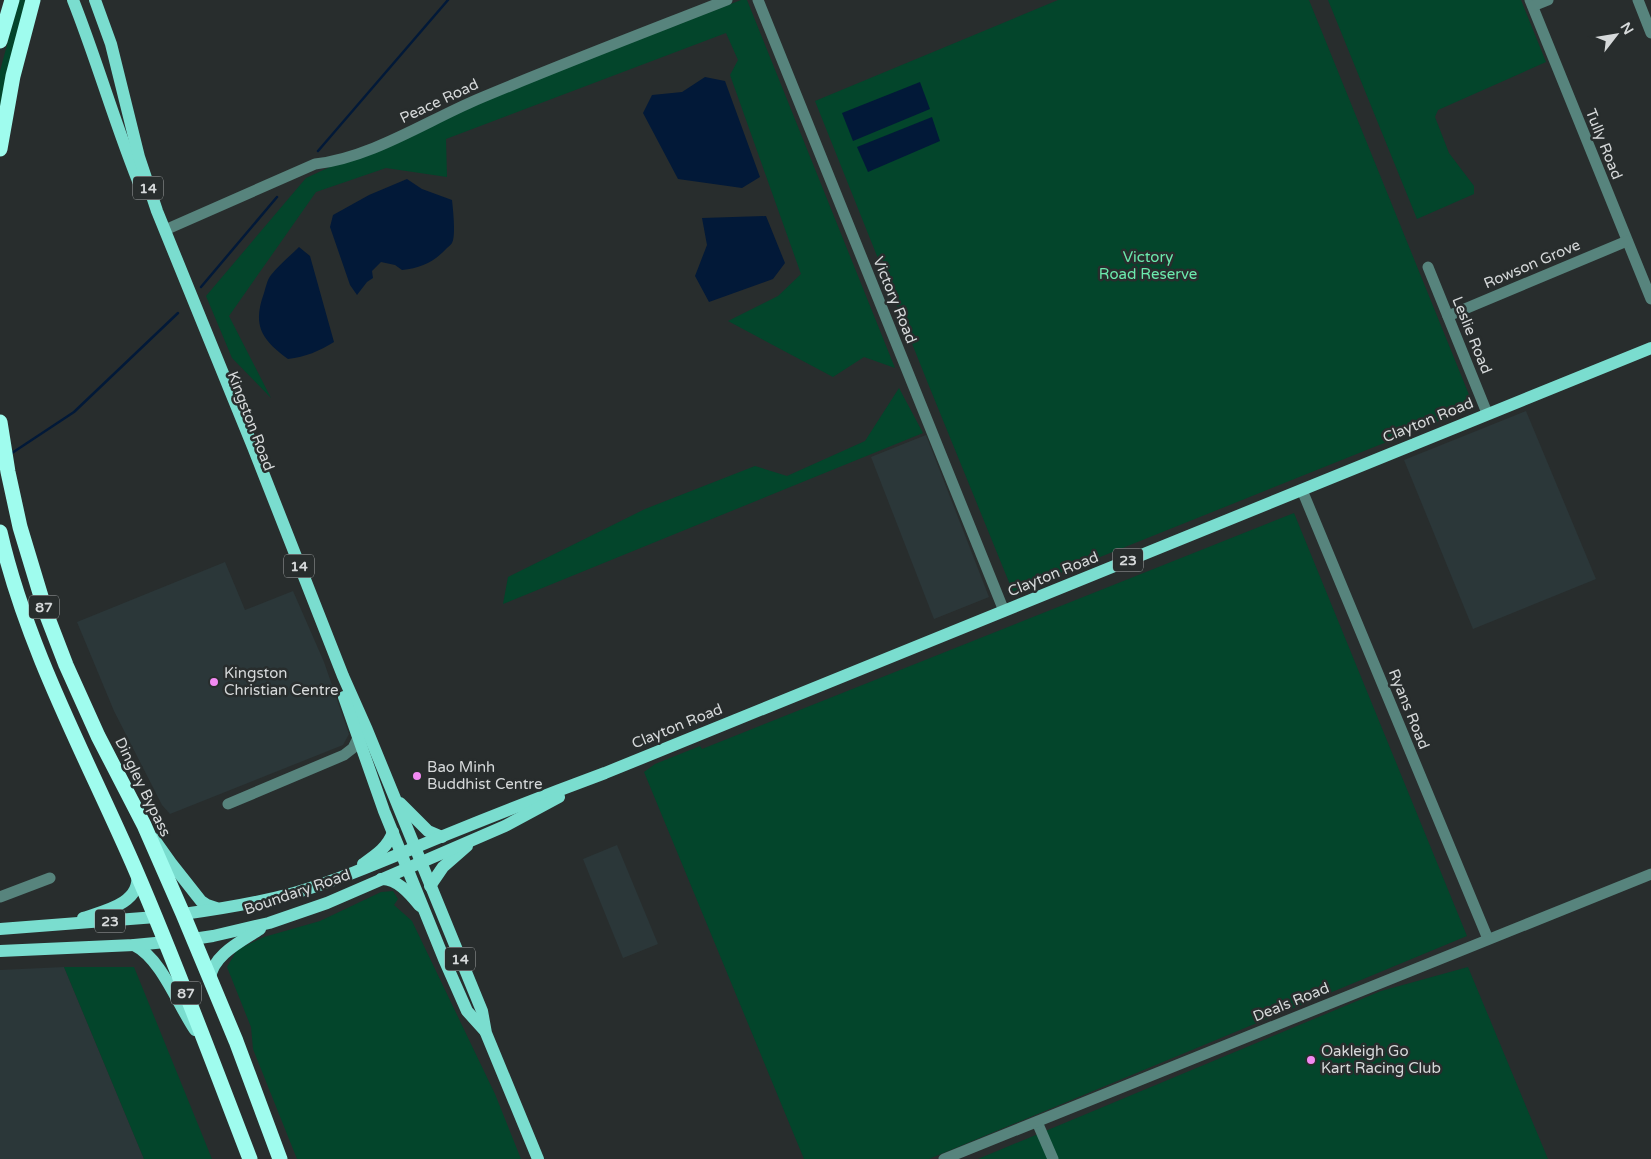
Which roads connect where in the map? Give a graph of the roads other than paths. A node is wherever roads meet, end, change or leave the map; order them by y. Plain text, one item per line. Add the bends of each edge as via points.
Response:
1 (12, 0) edge
2 (65, 0) edge
3 (73, 0) edge
4 (95, 0) edge
5 (726, 0) edge
6 (758, 0) edge
7 (1548, 0) edge
8 (1638, 0) edge
9 (33, 1) edge
10 (1531, 3) edge
11 (81, 19) junction
12 (1651, 33) edge
13 (0, 41) edge
14 (111, 44) junction
15 (122, 143) junction
16 (0, 149) edge
17 (162, 231) junction
18 (1627, 241) junction
19 (1428, 267) dead end
20 (1651, 299) edge
21 (1448, 316) junction
22 (1651, 348) edge
23 (1487, 414) junction
24 (0, 422) edge
25 (1302, 490) junction
26 (0, 532) edge
27 (1004, 611) junction
28 (359, 736) junction
29 (344, 756) junction
30 (368, 764) junction
31 (605, 773) junction
32 (393, 793) junction
33 (228, 804) dead end
34 (483, 820) junction
35 (144, 825) junction
36 (392, 832) junction
37 (484, 835) junction
38 (442, 836) junction
39 (415, 848) junction
40 (401, 854) junction
41 (421, 862) junction
42 (407, 868) junction
43 (136, 871) junction
44 (1651, 874) edge
45 (348, 875) junction
46 (50, 878) dead end
47 (381, 879) junction
48 (430, 886) junction
49 (0, 897) edge
50 (223, 908) junction
51 (182, 914) junction
52 (156, 917) junction
53 (269, 923) junction
54 (430, 923) junction
55 (64, 924) junction
56 (0, 929) edge
57 (193, 939) junction
58 (1488, 939) junction
59 (166, 942) junction
60 (134, 945) junction
61 (0, 951) edge
62 (210, 980) junction
63 (486, 1033) junction
64 (206, 1044) junction
65 (1037, 1122) junction
66 (250, 1159) edge
67 (280, 1159) edge
68 (538, 1159) edge
69 (944, 1159) edge
70 (1053, 1159) edge

1 - 13 highway
2 - 11 main road
3 - 11 main road, Kingston Road / 14
4 - 14 main road, Kingston Road / 14
5 - 17 street, Peace Road via 475,100 382,144 332,162 315,164
6 - 27 street, Victory Road
7 - 10 street
8 - 12 street
9 - 16 highway via 13,76
10 - 18 street, Tully Road
11 - 15 main road, Kingston Road / 14
14 - 15 main road via 113,74 127,138
14 - 17 main road, Kingston Road / 14 via 139,157
15 - 17 main road, Kingston Road / 14
17 - 28 main road, Kingston Road / 14
17 - 32 main road, Kingston Road / 14
18 - 20 street, Tully Road
18 - 21 street, Rowson Grove
19 - 21 street, Leslie Road
21 - 23 street, Leslie Road
22 - 23 main road, Clayton Road / 23
23 - 25 main road, Clayton Road / 23
24 - 35 highway, Dingley Bypass / 87 via 20,527 46,613 98,736
25 - 27 main road, Clayton Road / 23
25 - 58 street, Ryans Road
26 - 43 highway, 87 via 29,628
27 - 31 main road, Clayton Road / 23
28 - 29 street
28 - 30 main road, Kingston Road / 14
29 - 30 street via 356,756
29 - 33 street
30 - 36 main road, Kingston Road / 14
31 - 34 main road, Clayton Road / 23
31 - 37 main road, Clayton Road / 23
32 - 38 main road via 424,828
32 - 39 main road, Kingston Road / 14
34 - 37 main road
34 - 38 main road, Clayton Road / 23
35 - 50 main road via 202,902 210,907
35 - 51 highway, Dingley Bypass / 87
36 - 40 main road, Kingston Road / 14
36 - 45 main road via 382,850
37 - 41 main road, Clayton Road / 23
37 - 48 main road via 443,867
38 - 39 main road, Clayton Road / 23
39 - 40 main road, Boundary Road / 23
39 - 41 main road, 14
40 - 42 main road, 14
40 - 45 main road, Boundary Road / 23
41 - 42 main road, Boundary Road / 23
41 - 48 main road, 14
42 - 47 main road, Boundary Road / 23
42 - 54 main road, 14
43 - 52 highway, 87
43 - 55 main road via 137,886 124,901 111,909
44 - 58 street, Deals Road
45 - 50 main road, Boundary Road / 23 via 296,892
46 - 49 street
47 - 53 main road, Boundary Road / 23 via 327,903
47 - 54 main road via 391,880 402,888
48 - 63 main road, 14 via 482,1011
50 - 51 main road, Boundary Road / 23
51 - 52 highway, Boundary Road / 23
51 - 57 highway, Dingley Bypass / 87
52 - 55 main road, Boundary Road / 23
52 - 59 highway, 87
53 - 57 main road, Boundary Road / 23
53 - 62 main road via 218,960
54 - 63 main road, 14 via 467,1011
55 - 56 main road, Boundary Road / 23
57 - 59 highway, Boundary Road / 23
57 - 62 highway, Dingley Bypass / 87
58 - 65 street, Deals Road
59 - 60 main road, Boundary Road / 23
59 - 64 highway, 87
60 - 61 main road, Boundary Road / 23
60 - 64 main road via 150,958
62 - 67 highway, Dingley Bypass / 87
63 - 68 main road, 14
64 - 66 highway, 87
65 - 69 street, Deals Road
65 - 70 street

